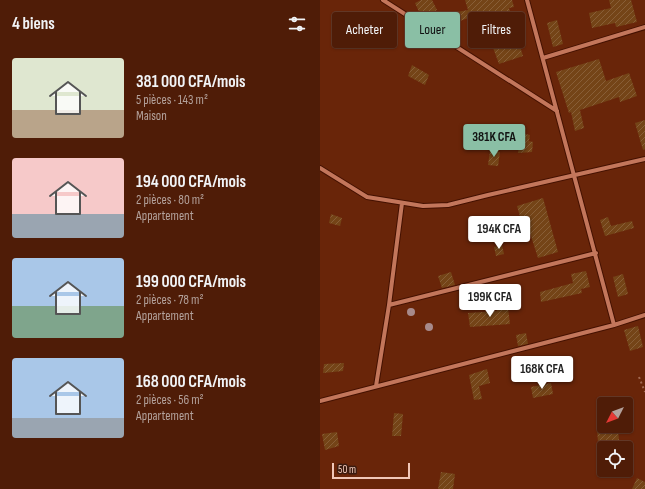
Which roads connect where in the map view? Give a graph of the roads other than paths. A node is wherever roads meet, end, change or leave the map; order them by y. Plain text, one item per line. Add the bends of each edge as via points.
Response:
1 (383, 0) edge
2 (527, 0) edge
3 (645, 27) edge
4 (543, 58) junction
5 (557, 111) junction
6 (645, 159) edge
7 (320, 168) edge
8 (575, 175) junction
9 (402, 203) junction
10 (596, 253) junction
11 (390, 305) junction
12 (645, 315) edge
13 (614, 325) junction
14 (376, 386) junction
15 (320, 401) edge

1 - 5 street
2 - 4 street
3 - 4 street
4 - 5 street
5 - 8 street
6 - 8 street
7 - 9 street via 367,197
8 - 9 street via 448,205 423,206
8 - 10 street
9 - 11 street
10 - 11 street
10 - 13 street
11 - 14 street
12 - 13 street
13 - 14 street
14 - 15 street

